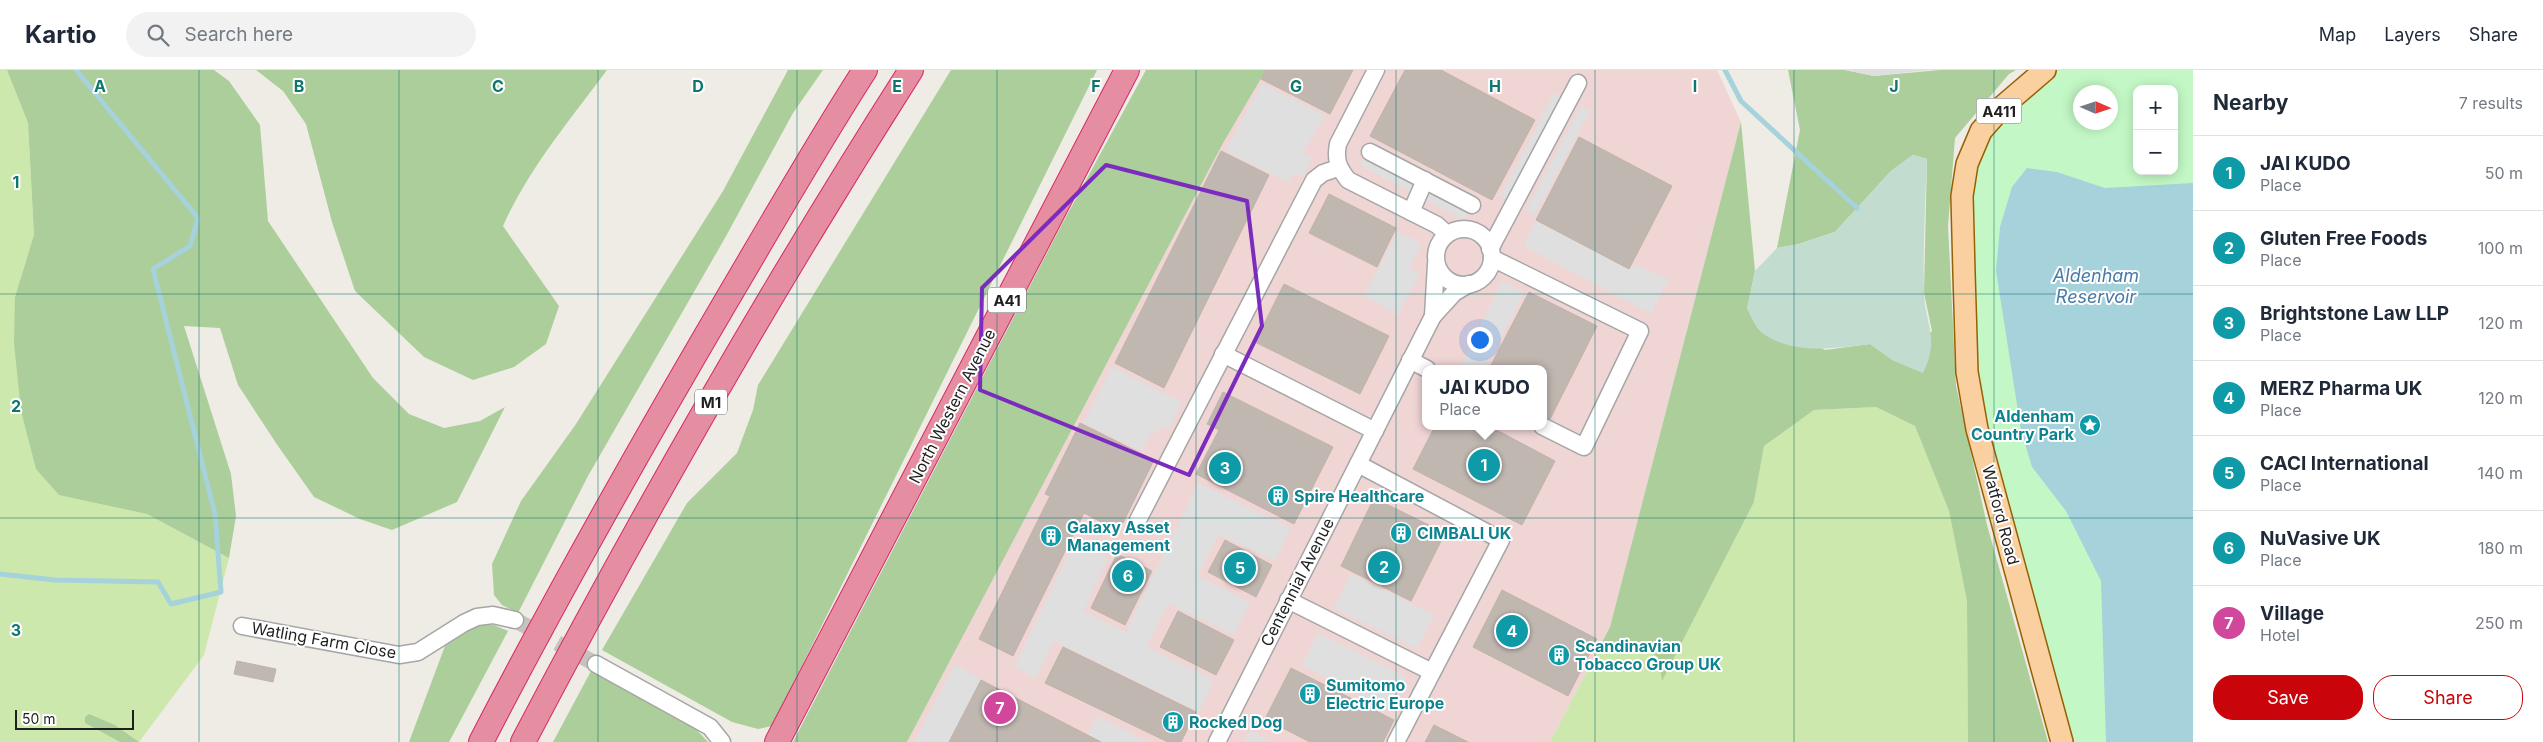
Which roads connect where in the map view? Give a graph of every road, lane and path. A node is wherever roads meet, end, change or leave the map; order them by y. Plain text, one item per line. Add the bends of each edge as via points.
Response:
1 (865, 70) edge
2 (911, 70) edge
3 (1128, 70) edge
4 (1376, 70) edge
5 (2046, 70) edge
6 (1578, 83) dead end
7 (1370, 152) dead end
8 (1338, 168) junction
9 (1425, 180) junction
10 (1472, 204) dead end
11 (1410, 212) junction
12 (1447, 234) junction
13 (1491, 253) junction
14 (1436, 261) junction
15 (1469, 284) junction
16 (1433, 316) junction
17 (1223, 354) junction
18 (1410, 360) junction
19 (1422, 366) edge
20 (1547, 429) edge
21 (1375, 431) junction
22 (1358, 464) junction
23 (1138, 520) dead end
24 (1288, 600) junction
25 (515, 620) tunnel mouth
26 (242, 626) dead end
27 (596, 664) tunnel mouth
28 (1432, 672) junction
29 (481, 742) edge
30 (523, 742) edge
31 (722, 742) edge
32 (777, 742) edge
33 (1217, 742) edge
34 (1396, 742) edge
35 (2062, 742) edge

1 - 29 highway, M1 via 644,444
2 - 30 highway, M1 via 735,360 620,562
3 - 32 highway, North Western Avenue / A41
4 - 8 street via 1338,144
5 - 35 main road, Watford Road / A411 via 2003,106 1981,131 1967,164 1962,196 1967,372 1978,429
6 - 13 street
7 - 9 street
8 - 11 street via 1348,180
8 - 17 street via 1314,180
9 - 10 street
9 - 11 street
11 - 12 street via 1437,225
12 - 13 street via 1454,230 1472,230 1487,240
12 - 14 street via 1438,246
13 - 15 street via 1485,275
13 - 20 street via 1640,331 1584,448
14 - 15 street via 1439,270 1452,282
14 - 16 street
15 - 16 street via 1454,293
16 - 18 street, Centennial Avenue
17 - 21 street
17 - 23 street
18 - 19 street
18 - 21 street, Centennial Avenue
21 - 22 street, Centennial Avenue
22 - 24 street, Centennial Avenue
22 - 28 street via 1501,540
24 - 28 street
24 - 33 street, Centennial Avenue
25 - 26 street, Watling Farm Close via 493,615 477,617 418,652 399,654
27 - 31 street via 710,727
28 - 34 street

